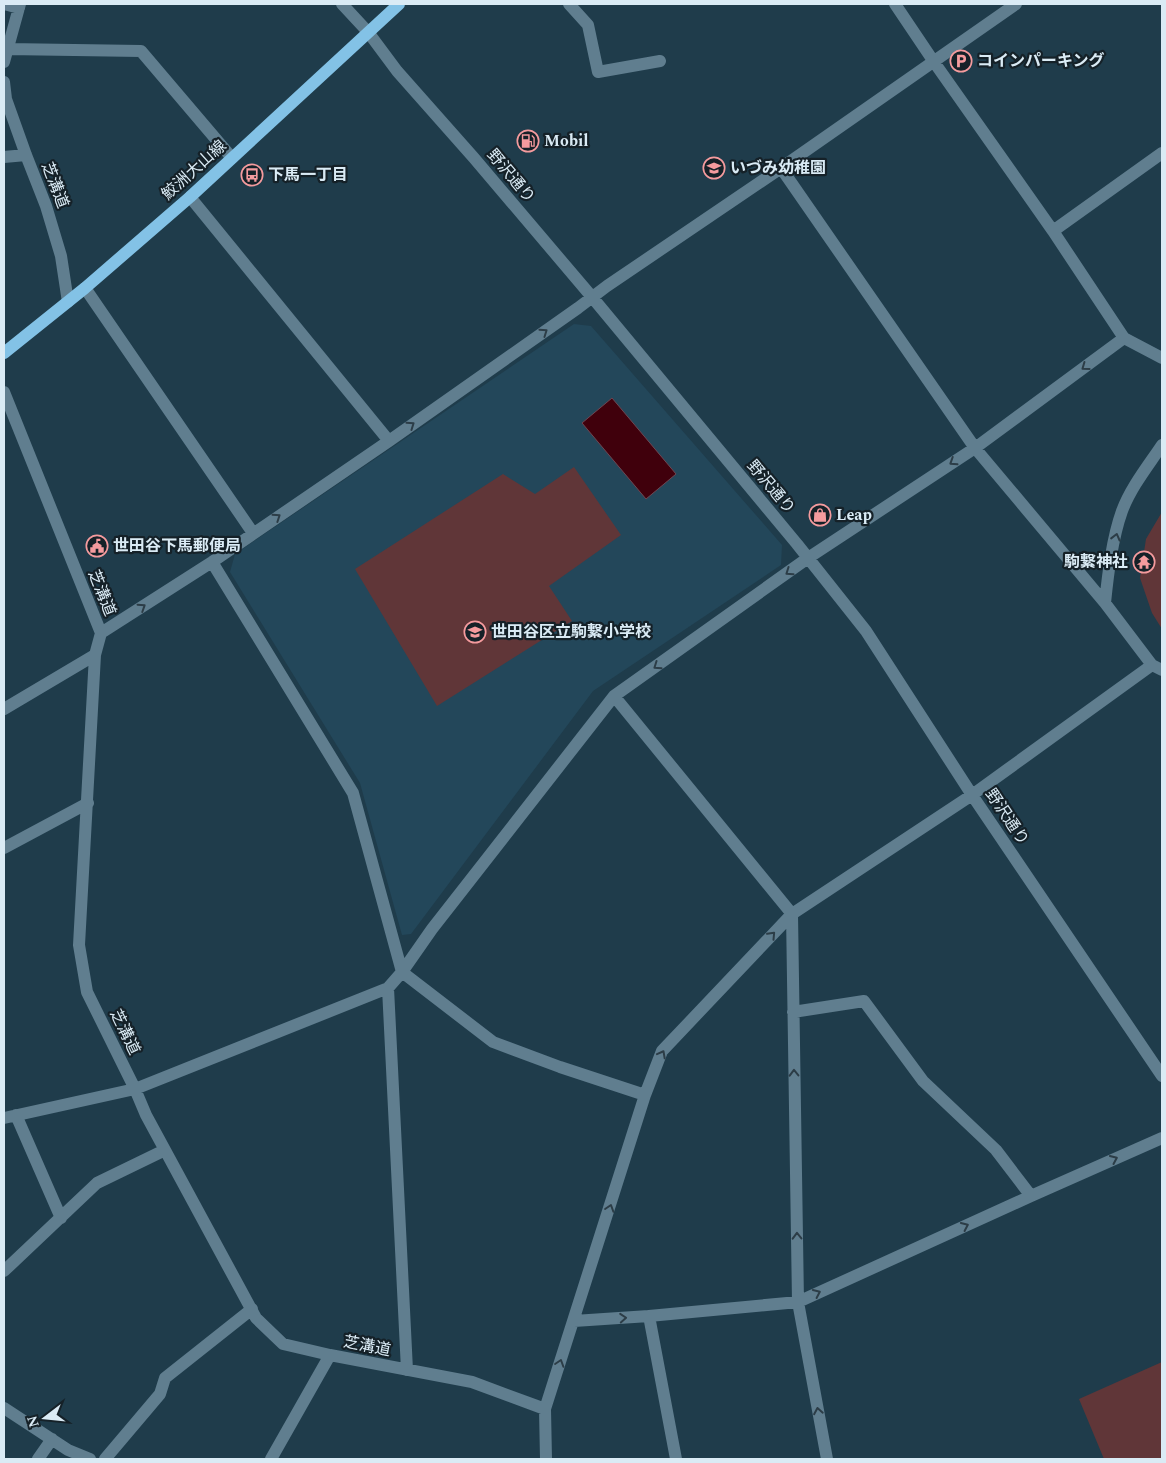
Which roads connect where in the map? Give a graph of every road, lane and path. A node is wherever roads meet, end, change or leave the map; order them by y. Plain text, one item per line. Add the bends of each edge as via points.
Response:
1 (4, 4) edge
2 (342, 4) edge
3 (399, 4) edge
4 (569, 4) edge
5 (895, 4) edge
6 (1016, 4) edge
7 (19, 6) edge
8 (368, 32) junction
9 (8, 49) junction
10 (660, 60) dead end
11 (4, 62) edge
12 (934, 62) junction
13 (4, 82) edge
14 (5, 99) edge
15 (1162, 153) edge
16 (26, 154) junction
17 (4, 157) edge
18 (232, 158) junction
19 (781, 168) junction
20 (190, 197) junction
21 (1053, 230) junction
22 (85, 288) junction
23 (592, 297) junction
24 (68, 302) junction
25 (1124, 338) junction
26 (4, 353) edge
27 (1162, 358) edge
28 (4, 392) edge
29 (389, 441) junction
30 (1162, 445) edge
31 (975, 448) junction
32 (253, 533) junction
33 (808, 558) junction
34 (212, 562) junction
35 (1105, 603) junction
36 (101, 633) junction
37 (96, 655) junction
38 (1157, 667) edge
39 (614, 696) junction
40 (4, 708) edge
41 (972, 795) junction
42 (88, 803) junction
43 (4, 848) edge
44 (792, 914) junction
45 (402, 972) junction
46 (388, 988) junction
47 (793, 1012) junction
48 (1162, 1076) edge
49 (135, 1089) junction
50 (645, 1095) junction
51 (10, 1117) edge
52 (1162, 1138) edge
53 (165, 1150) junction
54 (1031, 1196) junction
55 (61, 1218) junction
56 (4, 1271) edge
57 (798, 1302) junction
58 (252, 1309) junction
59 (649, 1316) junction
60 (574, 1321) junction
61 (330, 1355) junction
62 (407, 1370) junction
63 (4, 1408) edge
64 (546, 1409) junction
65 (52, 1439) junction
66 (38, 1459) edge
67 (90, 1459) edge
68 (105, 1459) edge
69 (271, 1459) edge
70 (546, 1459) edge
71 (676, 1459) edge
72 (827, 1459) edge

1 - 7 street
2 - 8 street, 野沢通り
3 - 8 main road, 鮫洲大山線
4 - 10 street via 588,25 598,72
5 - 12 street
6 - 12 street
7 - 9 street
8 - 18 main road, 鮫洲大山線
8 - 23 street, 野沢通り via 397,71
9 - 11 street
9 - 18 street via 141,51
12 - 19 street
12 - 21 street
13 - 14 street, 芝溝道
14 - 16 street, 芝溝道
15 - 21 street
16 - 17 street
16 - 24 street, 芝溝道 via 61,256
18 - 20 main road, 鮫洲大山線
19 - 23 street
19 - 31 street
20 - 22 main road, 鮫洲大山線
20 - 29 street
21 - 25 street
22 - 24 main road, 鮫洲大山線
22 - 32 street
29 -> 23 street
23 - 33 street, 野沢通り
24 - 26 main road, 鮫洲大山線
25 - 27 street
25 -> 31 street
28 - 36 street, 芝溝道
32 -> 29 street
35 -> 30 street via 1108,572 1122,512
31 -> 33 street
31 - 35 street
32 - 34 street
33 -> 39 street
33 - 41 street, 野沢通り via 866,631
36 -> 34 street
34 - 45 street via 353,793
35 - 38 street
36 - 37 street, 芝溝道
37 - 40 street
37 - 42 street, 芝溝道
38 - 41 street
39 - 44 street
39 - 45 street
41 - 44 street
41 - 48 street, 野沢通り
42 - 43 street
42 - 49 street, 芝溝道 via 79,946 87,992
44 - 47 street
50 -> 44 street via 662,1051
45 - 46 street
45 - 50 street via 493,1042
46 - 49 street
46 - 62 street
47 - 54 street via 864,1001 922,1081 996,1150
57 -> 47 street
49 - 51 street
49 - 53 street, 芝溝道
60 -> 50 street
51 - 55 street
54 -> 52 street
53 - 55 street via 97,1183
53 - 58 street, 芝溝道
57 -> 54 street
55 - 56 street
57 - 59 street
72 -> 57 street
58 - 61 street, 芝溝道 via 256,1318 283,1344
58 - 68 street via 165,1378 160,1394
60 -> 59 street
59 - 71 street
64 -> 60 street
61 - 62 street, 芝溝道
61 - 69 street
62 - 64 street, 芝溝道 via 472,1382
63 - 65 street
64 - 70 street
65 - 66 street
65 - 67 street

